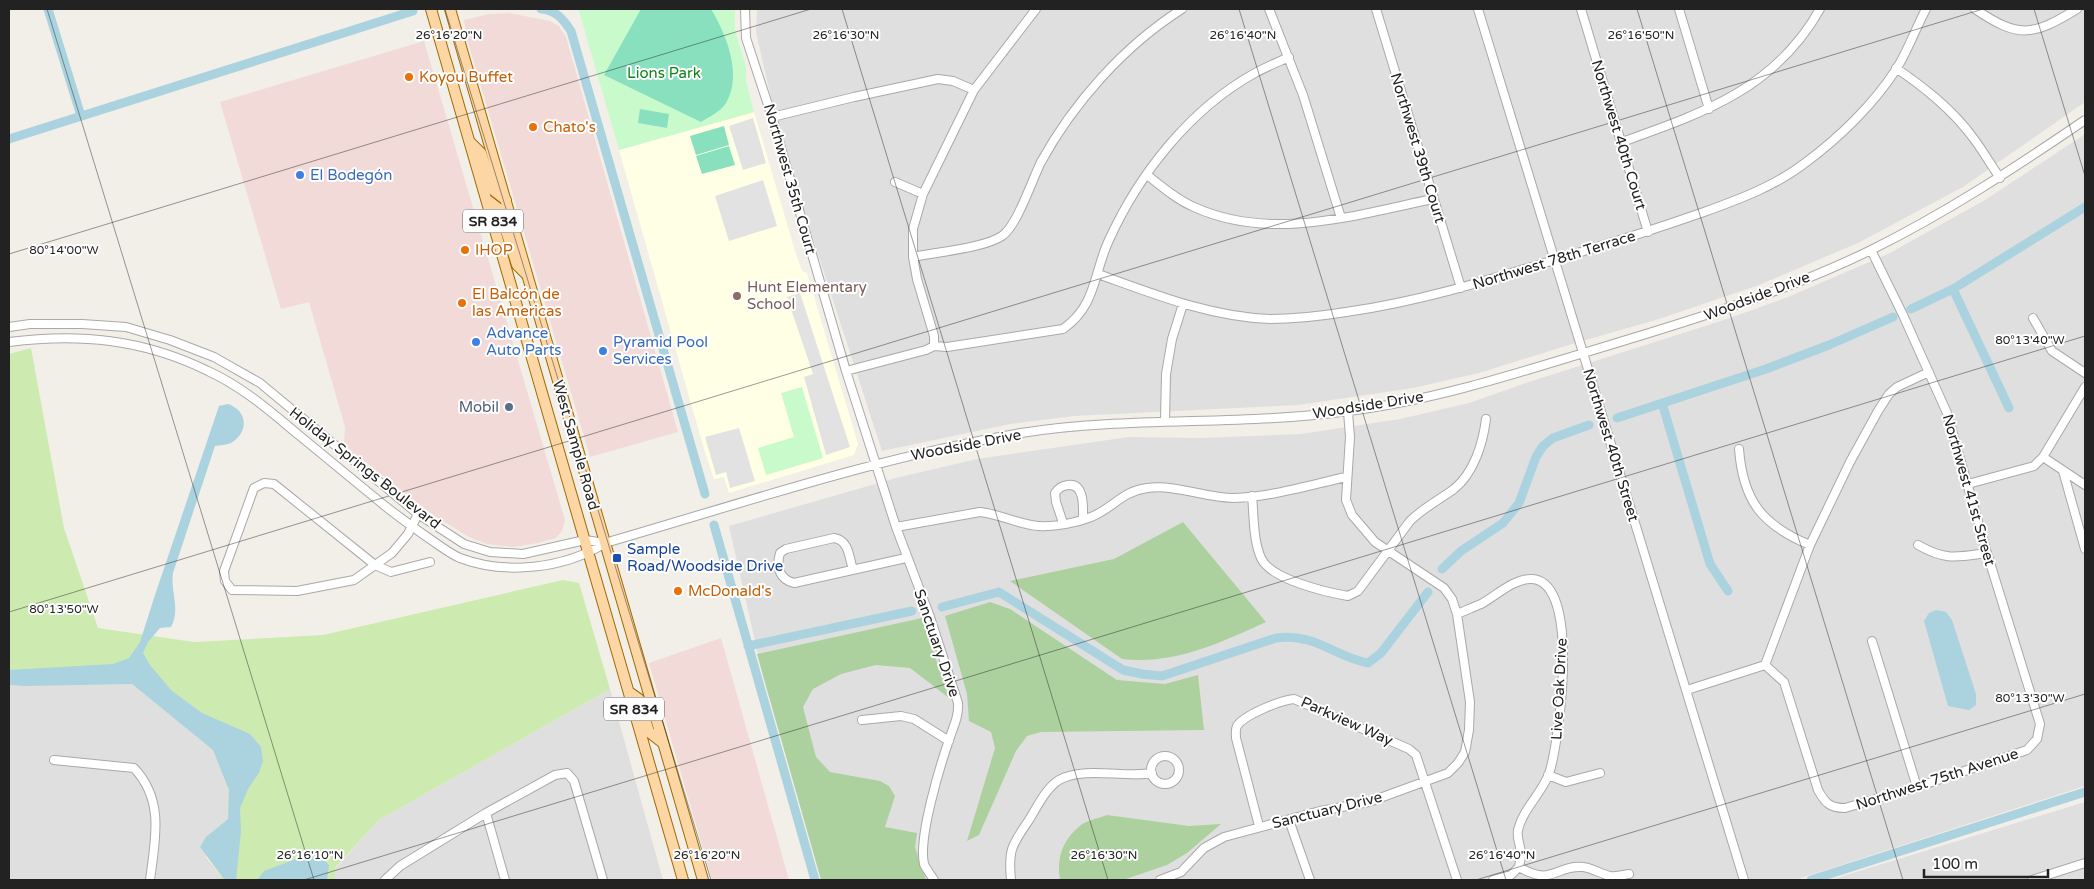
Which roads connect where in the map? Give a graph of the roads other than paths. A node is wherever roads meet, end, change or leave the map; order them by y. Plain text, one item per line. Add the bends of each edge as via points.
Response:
1 (431, 9) edge
2 (450, 9) edge
3 (745, 9) edge
4 (1036, 9) edge
5 (1182, 9) edge
6 (1269, 9) edge
7 (1376, 9) edge
8 (1478, 9) edge
9 (1581, 9) edge
10 (1679, 9) edge
11 (1820, 9) edge
12 (1926, 9) edge
13 (1975, 9) edge
14 (2077, 9) edge
15 (1289, 57) junction
16 (1896, 68) junction
17 (974, 90) junction
18 (1709, 109) junction
19 (772, 117) junction
20 (2085, 120) edge
21 (470, 142) junction
22 (1622, 142) junction
23 (1147, 175) junction
24 (2000, 178) junction
25 (895, 182) dead end
26 (923, 194) junction
27 (486, 199) junction
28 (1433, 199) junction
29 (506, 200) junction
30 (1341, 218) junction
31 (1648, 232) junction
32 (1870, 250) junction
33 (914, 257) junction
34 (1556, 260) junction
35 (1098, 274) junction
36 (528, 277) junction
37 (1460, 288) junction
38 (1183, 304) junction
39 (2033, 318) dead end
40 (9, 327) edge
41 (9, 342) edge
42 (934, 346) junction
43 (1583, 353) junction
44 (846, 371) junction
45 (1929, 372) junction
46 (2085, 373) edge
47 (260, 384) junction
48 (2085, 387) edge
49 (251, 396) junction
50 (1348, 412) junction
51 (1486, 419) dead end
52 (1165, 421) junction
53 (338, 448) junction
54 (1739, 449) dead end
55 (2043, 457) junction
56 (329, 460) junction
57 (876, 464) junction
58 (2063, 471) junction
59 (1346, 477) junction
60 (1968, 484) junction
61 (2085, 485) edge
62 (1252, 496) junction
63 (418, 514) junction
64 (1083, 519) junction
65 (1063, 523) junction
66 (412, 527) junction
67 (896, 527) junction
68 (584, 540) junction
69 (605, 543) junction
70 (1810, 545) junction
71 (1918, 545) dead end
72 (2085, 549) edge
73 (1387, 550) junction
74 (588, 553) junction
75 (1987, 553) junction
76 (906, 558) junction
77 (430, 562) dead end
78 (375, 565) junction
79 (853, 570) junction
80 (1457, 614) junction
81 (1872, 641) dead end
82 (1765, 665) junction
83 (1687, 690) junction
84 (629, 692) junction
85 (862, 720) dead end
86 (2037, 740) joint
87 (948, 741) junction
88 (664, 743) junction
89 (54, 760) dead end
90 (1600, 773) dead end
91 (1152, 774) dead end
92 (1548, 775) junction
93 (1425, 781) junction
94 (1917, 787) junction
95 (486, 813) junction
96 (1289, 820) junction
97 (1259, 826) junction
98 (2085, 863) edge
99 (679, 866) junction
100 (1518, 868) junction
101 (1181, 872) junction
102 (1629, 874) dead end
103 (1552, 878) edge
104 (150, 880) edge
105 (386, 880) edge
106 (505, 880) edge
107 (603, 880) edge
108 (683, 880) edge
109 (691, 880) edge
110 (703, 880) edge
111 (934, 880) edge
112 (1011, 880) edge
113 (1160, 880) edge
114 (1186, 880) edge
115 (1310, 880) edge
116 (1457, 880) edge
117 (1493, 880) edge
118 (1744, 880) edge
119 (2032, 880) edge

1 - 21 main road, West Sample Road / SR 834
2 - 29 main road, West Sample Road / SR 834
3 - 19 street, Northwest 35th Court via 746,38
4 - 17 street
5 - 33 street via 1130,50 1088,94 1042,162 1004,235 990,242
6 - 15 street
7 - 28 street, Northwest 39th Court
8 - 34 street, Northwest 40th Street
9 - 22 street, Northwest 40th Court
10 - 18 street
11 - 18 street via 1789,53 1764,76
12 - 16 street, Northwest 78th Terrace
13 - 14 street via 2014,30 2050,26
15 - 23 street via 1254,74 1195,118 1164,150
15 - 30 street
16 - 24 street via 1923,86 1948,109 1973,138
16 - 31 street, Northwest 78th Terrace via 1868,105 1805,163 1766,188
17 - 19 street via 952,81 938,80
17 - 26 street
18 - 22 street
19 - 44 street, Northwest 35th Court
20 - 24 street, Woodside Drive
21 - 27 main road, West Sample Road / SR 834
21 - 29 main road via 481,153 492,190
22 - 31 street, Northwest 40th Court
23 - 30 street via 1192,207 1238,222 1269,226
23 - 35 street via 1107,242
24 - 32 street, Woodside Drive
25 - 26 street
26 - 33 street via 913,229
27 - 36 main road via 499,209 517,265
27 - 68 main road, West Sample Road / SR 834
28 - 30 street
28 - 37 street, Northwest 39th Court
29 - 36 main road, West Sample Road / SR 834
31 - 34 street, Northwest 78th Terrace
32 - 43 street, Woodside Drive via 1773,292
32 - 45 street, Northwest 41st Street
33 - 42 street
34 - 37 street, Northwest 78th Terrace
34 - 43 street, Northwest 40th Street
35 - 38 street, Northwest 78th Terrace
35 - 42 street via 1085,308 1063,329 947,347
36 - 69 main road, West Sample Road / SR 834
37 - 38 street, Northwest 78th Terrace via 1372,308 1272,319 1227,316
38 - 52 street via 1166,374
39 - 46 street via 2052,351
40 - 47 street, Holiday Springs Boulevard via 82,324 126,327 214,357
41 - 49 street, Holiday Springs Boulevard via 73,338 124,342 208,370
42 - 44 street
43 - 50 street, Woodside Drive via 1474,386
43 - 83 street, Northwest 40th Street
44 - 57 street, Northwest 35th Court
45 - 60 street, Northwest 41st Street via 1947,413
45 - 70 street via 1888,394 1850,462
47 - 49 street
47 - 53 street, Holiday Springs Boulevard
48 - 55 street
49 - 56 street, Holiday Springs Boulevard
50 - 52 street, Woodside Drive via 1279,418
50 - 59 street, Sanctuary Drive via 1350,437
51 - 73 street via 1483,441 1466,475 1456,487 1420,511
52 - 57 street, Woodside Drive via 1025,433 950,446
53 - 56 street
53 - 63 street, Holiday Springs Boulevard
54 - 70 street via 1743,482 1755,507 1782,532
55 - 58 street
55 - 60 street via 2034,466
56 - 66 street, Holiday Springs Boulevard
57 - 67 street, Sanctuary Drive
57 - 69 street, Woodside Drive
58 - 61 street
58 - 72 street
59 - 62 street
59 - 73 street, Sanctuary Drive via 1346,500 1352,515 1375,542
60 - 75 street, Northwest 41st Street
62 - 64 street via 1232,498 1166,488 1135,490
62 - 73 street via 1261,560 1280,576 1348,596 1358,591
63 - 66 street
63 - 68 street, Holiday Springs Boulevard via 464,544 490,552 523,554
64 - 65 street
64 - 65 street via 1079,489 1074,484 1065,485 1055,493
65 - 67 street via 1038,526 980,512
66 - 74 street, Holiday Springs Boulevard via 458,557 488,566 524,568
66 - 78 street via 392,553
67 - 76 street, Sanctuary Drive
68 - 69 street, Holiday Springs Boulevard
68 - 74 main road, West Sample Road / SR 834
69 - 74 street, Holiday Springs Boulevard
69 - 88 main road, West Sample Road / SR 834
70 - 82 street
71 - 75 street via 1935,555 1949,557
73 - 80 street, Sanctuary Drive via 1444,588
74 - 84 main road, West Sample Road / SR 834
75 - 86 street, Northwest 41st Street via 2040,724
76 - 79 street
76 - 87 street, Sanctuary Drive via 930,617 958,703 959,714
77 - 78 street via 391,572
78 - 78 street via 274,484 264,483 254,488 224,571 225,581 232,590 297,591 354,580
79 - 79 street via 794,583 785,581 778,562 780,554 786,550 834,538 841,539 846,545
80 - 92 street, Live Oak Drive via 1523,580 1534,578 1551,592 1562,628 1562,673 1560,718
80 - 93 street, Sanctuary Drive via 1470,702 1468,738 1465,752 1448,773
81 - 94 street
82 - 83 street
82 - 94 street, Northwest 75th Avenue via 1784,682 1825,803 1834,808 1845,808
83 - 118 street, Northwest 40th Street
84 - 88 main road via 639,699 649,732
84 - 99 main road, West Sample Road / SR 834
85 - 87 street via 901,716 914,719
86 - 94 street, Northwest 75th Avenue via 2027,750
87 - 111 street, Sanctuary Drive via 922,847 925,865
88 - 110 main road, West Sample Road / SR 834
89 - 104 street via 134,768 144,779 155,810
90 - 92 street via 1566,782
91 - 112 street via 1085,774 1058,780 1011,847
92 - 100 street, Live Oak Drive via 1521,820 1517,833 1521,856
93 - 96 street, Sanctuary Drive via 1369,802
93 - 97 street, Parkview Way via 1416,755 1409,749 1303,702 1284,700 1242,720 1236,728
93 - 116 street
95 - 105 street via 400,866
95 - 106 street
95 - 107 street via 555,775 567,773 574,781
96 - 97 street, Sanctuary Drive
96 - 115 street
97 - 101 street, Sanctuary Drive via 1224,836 1204,848
98 - 119 street
99 - 108 main road, West Sample Road / SR 834
99 - 109 main road
100 - 103 street
100 - 117 street via 1511,875
101 - 113 street, Sanctuary Drive
101 - 114 street
102 - 103 street via 1612,876 1585,867 1574,868

